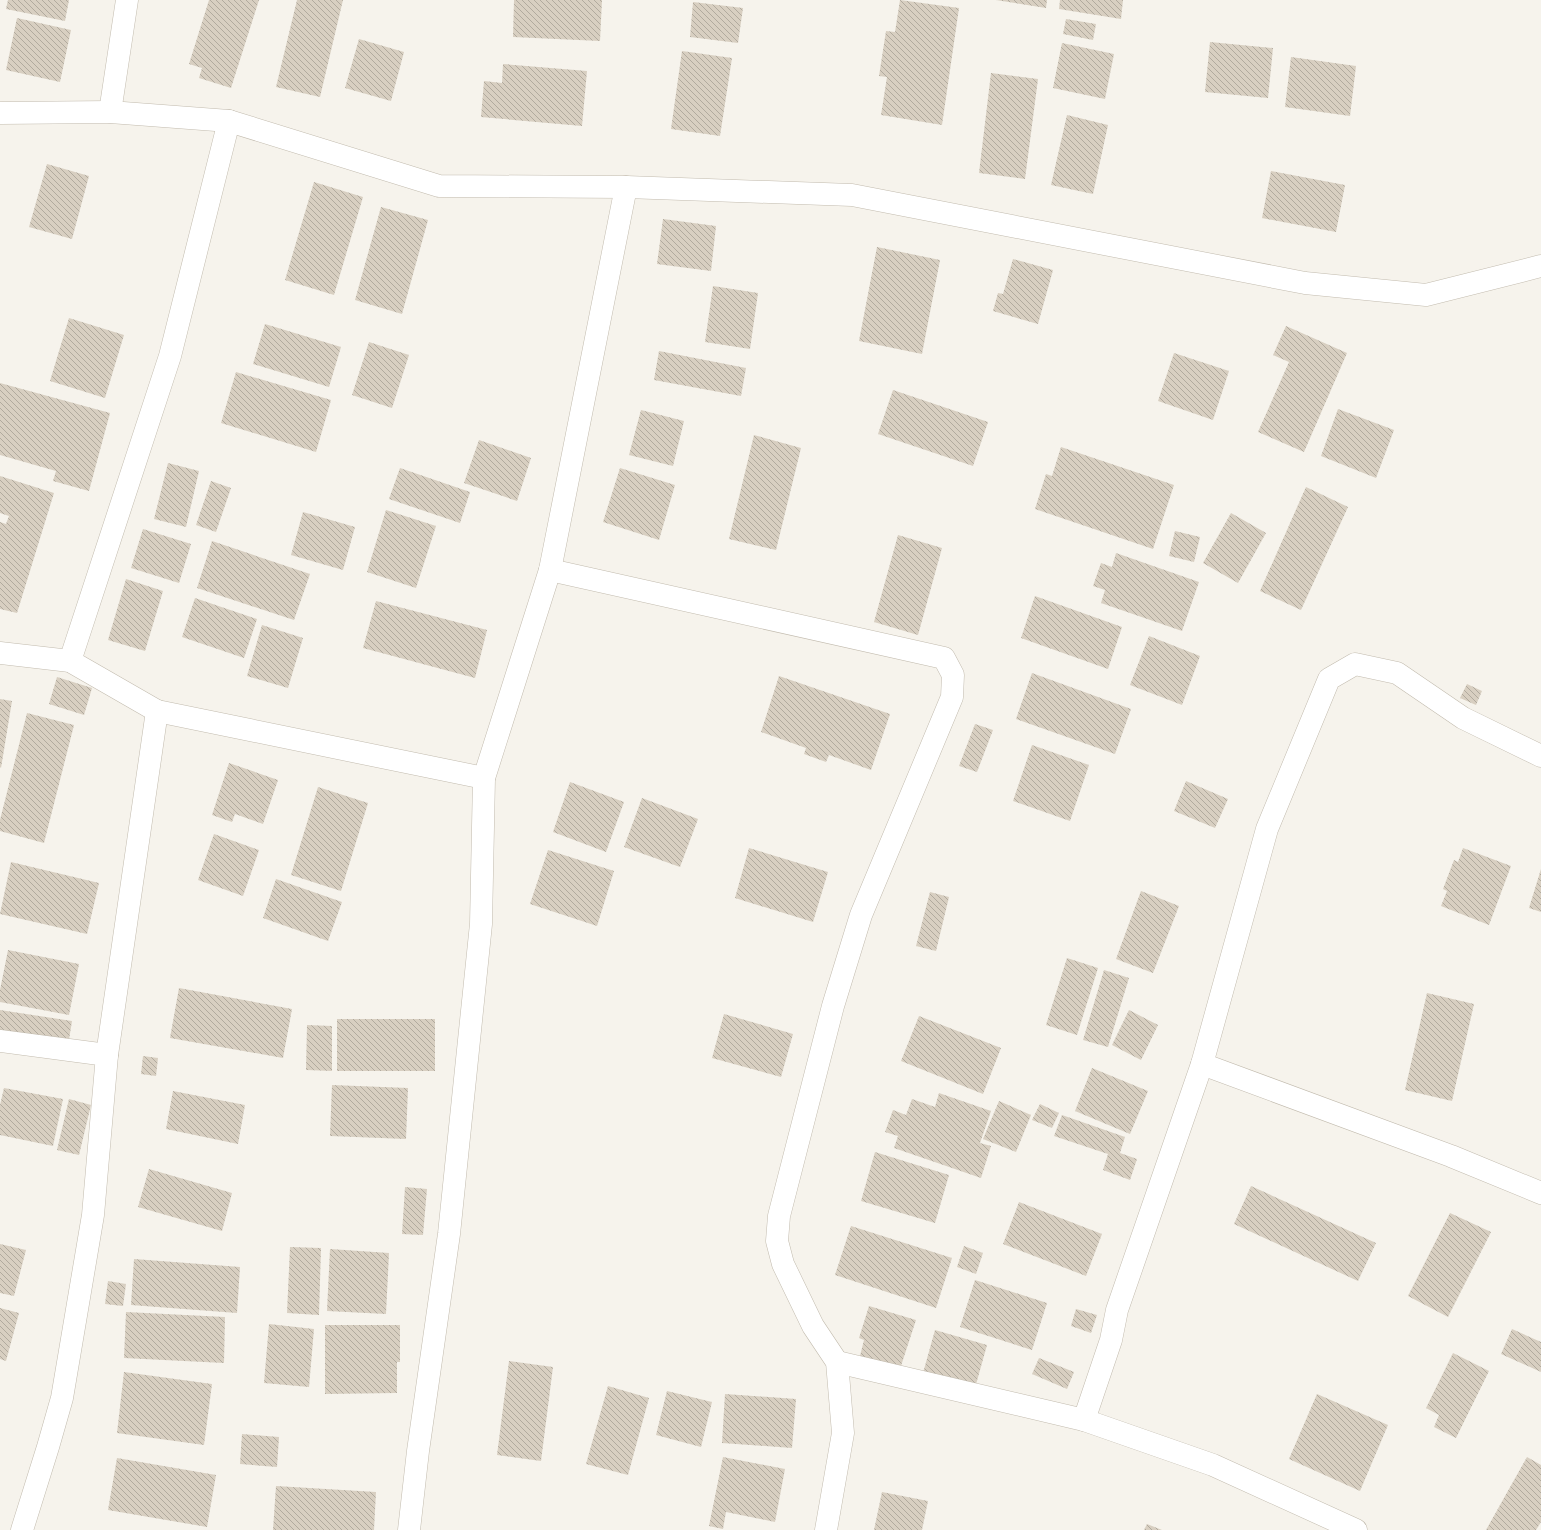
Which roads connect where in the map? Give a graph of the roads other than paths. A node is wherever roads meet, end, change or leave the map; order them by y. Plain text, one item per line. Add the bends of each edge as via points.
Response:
1 (127, 0) edge
2 (110, 112) junction
3 (0, 114) edge
4 (229, 121) junction
5 (626, 187) junction
6 (1541, 266) edge
7 (550, 570) junction
8 (0, 653) edge
9 (70, 662) junction
10 (157, 711) junction
11 (1541, 756) edge
12 (484, 778) junction
13 (0, 1041) edge
14 (107, 1055) junction
15 (1202, 1064) junction
16 (1541, 1193) edge
17 (837, 1362) junction
18 (1084, 1420) junction
19 (22, 1530) edge
20 (409, 1530) edge
21 (826, 1530) edge
22 (1356, 1530) edge

1 - 2 street
2 - 3 street
2 - 4 street
4 - 5 street via 439,186
4 - 9 street via 170,356
5 - 6 street via 852,195 1305,283 1426,295
5 - 7 street
7 - 12 street
7 - 17 street via 944,658 953,676 952,697 861,915 834,1006 780,1216 777,1241 783,1264 813,1326
8 - 9 street
9 - 10 street
10 - 12 street
10 - 14 street
11 - 15 street via 1463,718 1397,673 1355,664 1329,679 1267,829
12 - 20 street via 481,924 449,1234
13 - 14 street
14 - 19 street via 94,1215 62,1398
15 - 16 street via 1451,1156
15 - 18 street via 1117,1310 1111,1340
17 - 18 street
17 - 21 street via 843,1432
18 - 22 street via 1213,1464

